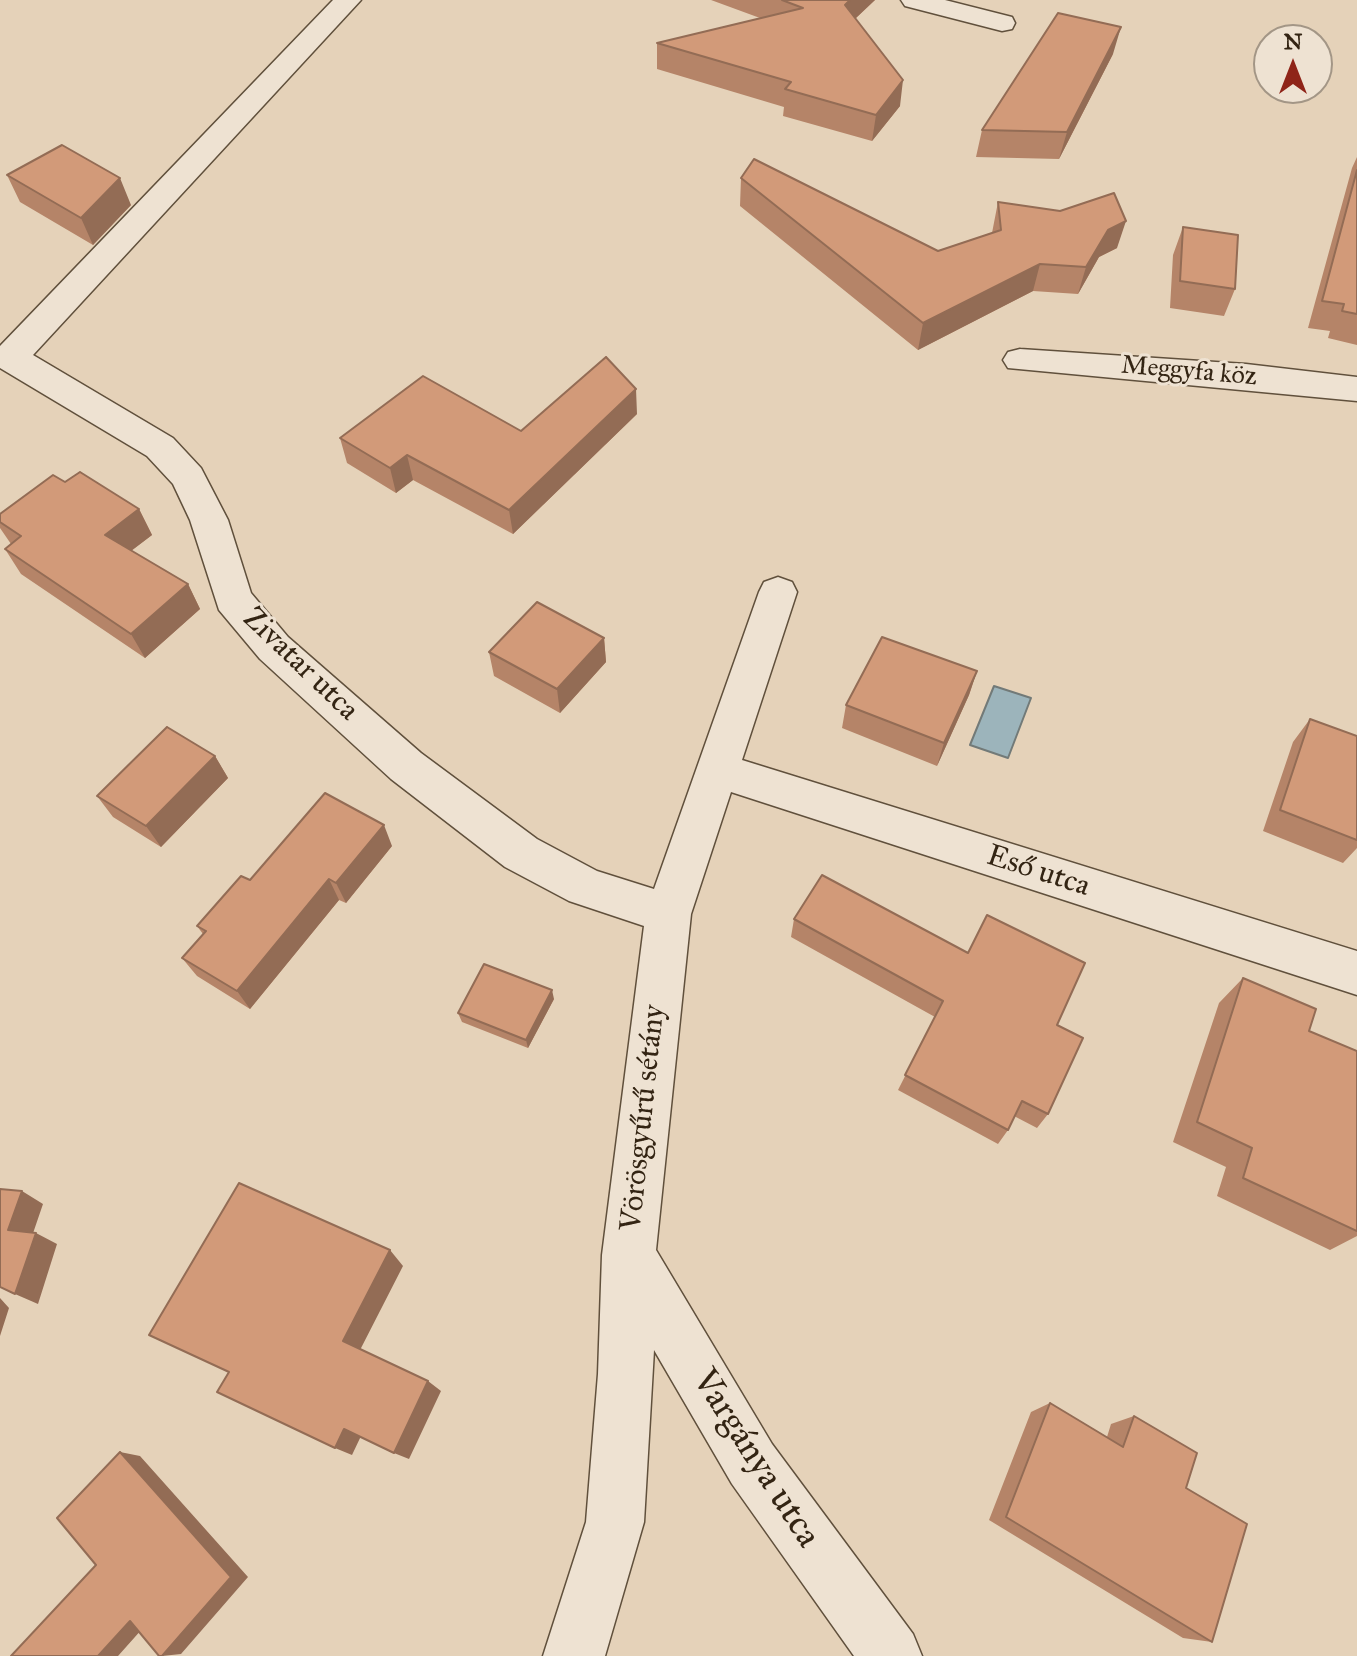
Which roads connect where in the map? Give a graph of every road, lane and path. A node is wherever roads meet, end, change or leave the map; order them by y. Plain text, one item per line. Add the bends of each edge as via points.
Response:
1 (348, 0) edge
2 (914, 0) edge
3 (1008, 11) edge
4 (988, 49) dead end
5 (6, 357) edge
6 (1020, 360) dead end
7 (1357, 389) edge
8 (778, 592) dead end
9 (718, 770) junction
10 (668, 914) junction
11 (1357, 973) edge
12 (629, 1255) junction
13 (574, 1656) edge
14 (891, 1656) edge

1 - 5 street
2 - 3 street
3 - 4 street
5 - 10 street, Zivatar utca via 160,447 193,487 209,520 233,599 274,648 406,766 521,853 585,887
6 - 7 street, Meggyfa köz
8 - 9 street, Vörösgyűrű sétány
9 - 10 street, Vörösgyűrű sétány
9 - 11 street, Eső utca
10 - 12 street, Vörösgyűrű sétány
12 - 13 street, Vörösgyűrű sétány via 615,1522
12 - 14 street, Vargánya utca via 752,1464

